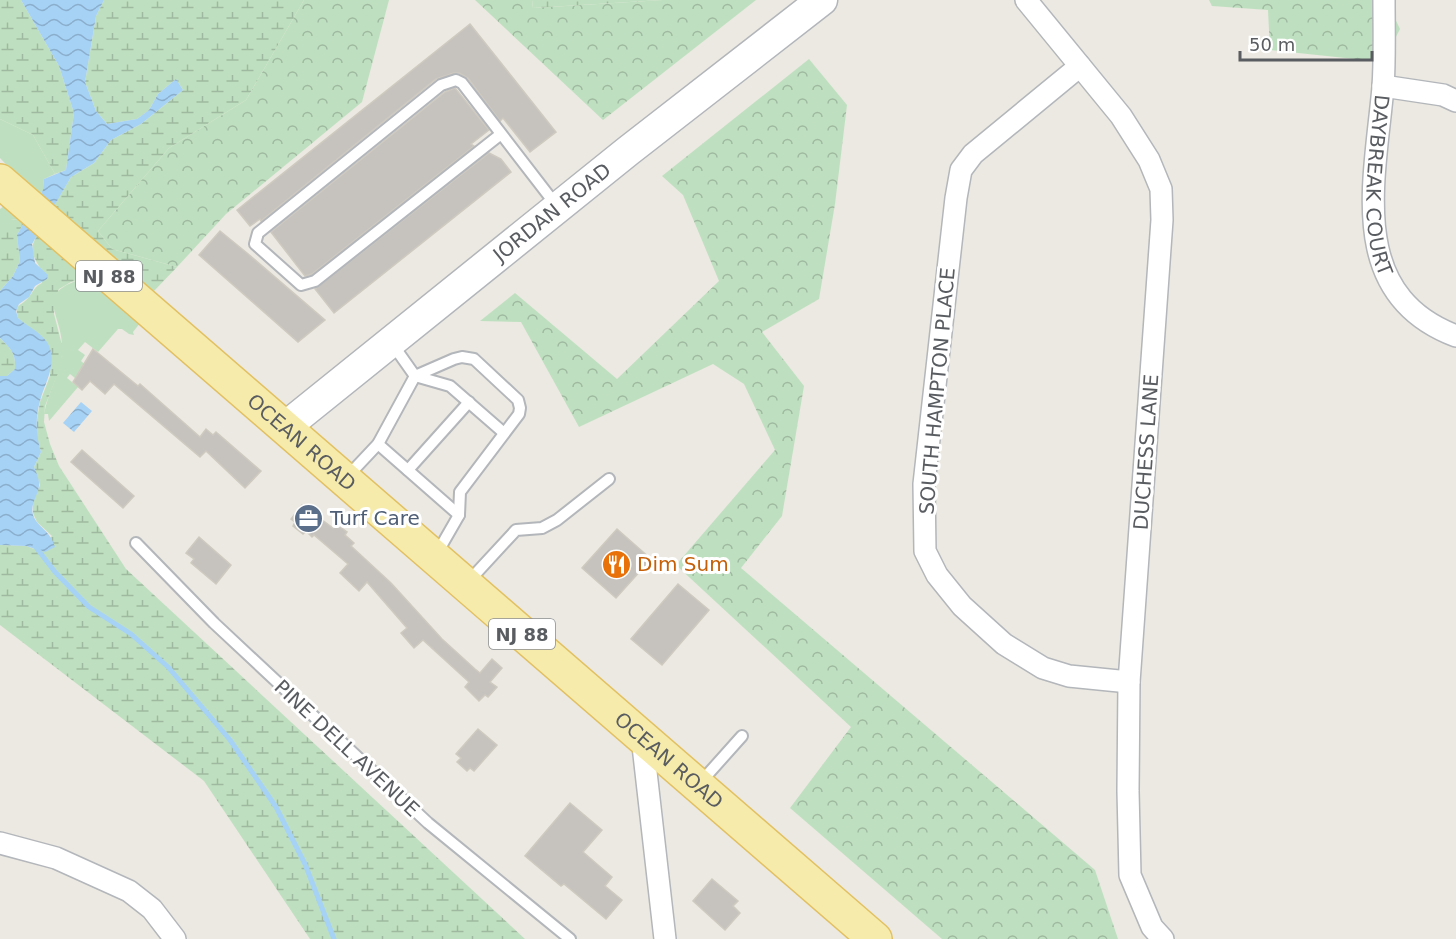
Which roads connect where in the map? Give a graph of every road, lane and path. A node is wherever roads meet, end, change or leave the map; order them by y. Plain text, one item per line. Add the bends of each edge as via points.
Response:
1 (822, 0) edge
2 (1026, 0) edge
3 (1384, 0) edge
4 (1080, 66) junction
5 (1383, 86) junction
6 (1456, 101) edge
7 (501, 134) junction
8 (0, 182) edge
9 (559, 209) junction
10 (1456, 336) edge
11 (391, 342) junction
12 (415, 376) junction
13 (469, 402) junction
14 (284, 428) junction
15 (504, 433) junction
16 (378, 444) junction
17 (408, 470) junction
18 (609, 479) dead end
19 (345, 480) junction
20 (459, 515) junction
21 (136, 543) dead end
22 (434, 558) junction
23 (465, 585) junction
24 (1129, 682) junction
25 (742, 736) dead end
26 (642, 737) junction
27 (698, 786) junction
28 (0, 843) edge
29 (175, 939) edge
30 (570, 939) edge
31 (665, 939) edge
32 (875, 939) edge
33 (1163, 939) edge

1 - 9 street, JORDAN ROAD
2 - 4 street, DUCHESS LANE
3 - 5 street, DAYBREAK COURT
4 - 24 street, DUCHESS LANE via 1121,116 1149,160 1161,189 1162,220
4 - 24 street, SOUTH HAMPTON PLACE via 974,154 961,170 924,484 925,551 937,575 962,606 1004,644 1043,668
5 - 6 street via 1443,95
5 - 10 street, DAYBREAK COURT via 1374,164 1376,244 1385,272 1403,302 1422,319
7 - 7 lane via 462,83 449,81 258,233 255,244 301,285 315,281
7 - 9 lane
8 - 14 main road, OCEAN ROAD / NJ 88
9 - 11 street, JORDAN ROAD
11 - 12 lane
11 - 14 street, JORDAN ROAD
12 - 13 lane via 450,386
12 - 15 lane via 454,358 474,359 518,400 519,414
12 - 16 lane
13 - 15 lane
13 - 17 lane
14 - 19 main road, OCEAN ROAD / NJ 88
15 - 20 lane via 460,492
16 - 17 lane
16 - 19 lane
17 - 20 lane
18 - 23 lane via 557,520 542,528 516,530
19 - 22 main road, OCEAN ROAD / NJ 88
20 - 22 lane
21 - 30 lane, PINE DELL AVENUE via 214,623 428,823
22 - 23 main road, OCEAN ROAD / NJ 88
23 - 26 main road, OCEAN ROAD / NJ 88
24 - 33 street, DUCHESS LANE via 1130,875 1152,927
25 - 27 lane
26 - 27 main road, OCEAN ROAD / NJ 88
26 - 31 street
27 - 32 main road, OCEAN ROAD / NJ 88
28 - 29 street via 56,858 129,891 152,909

